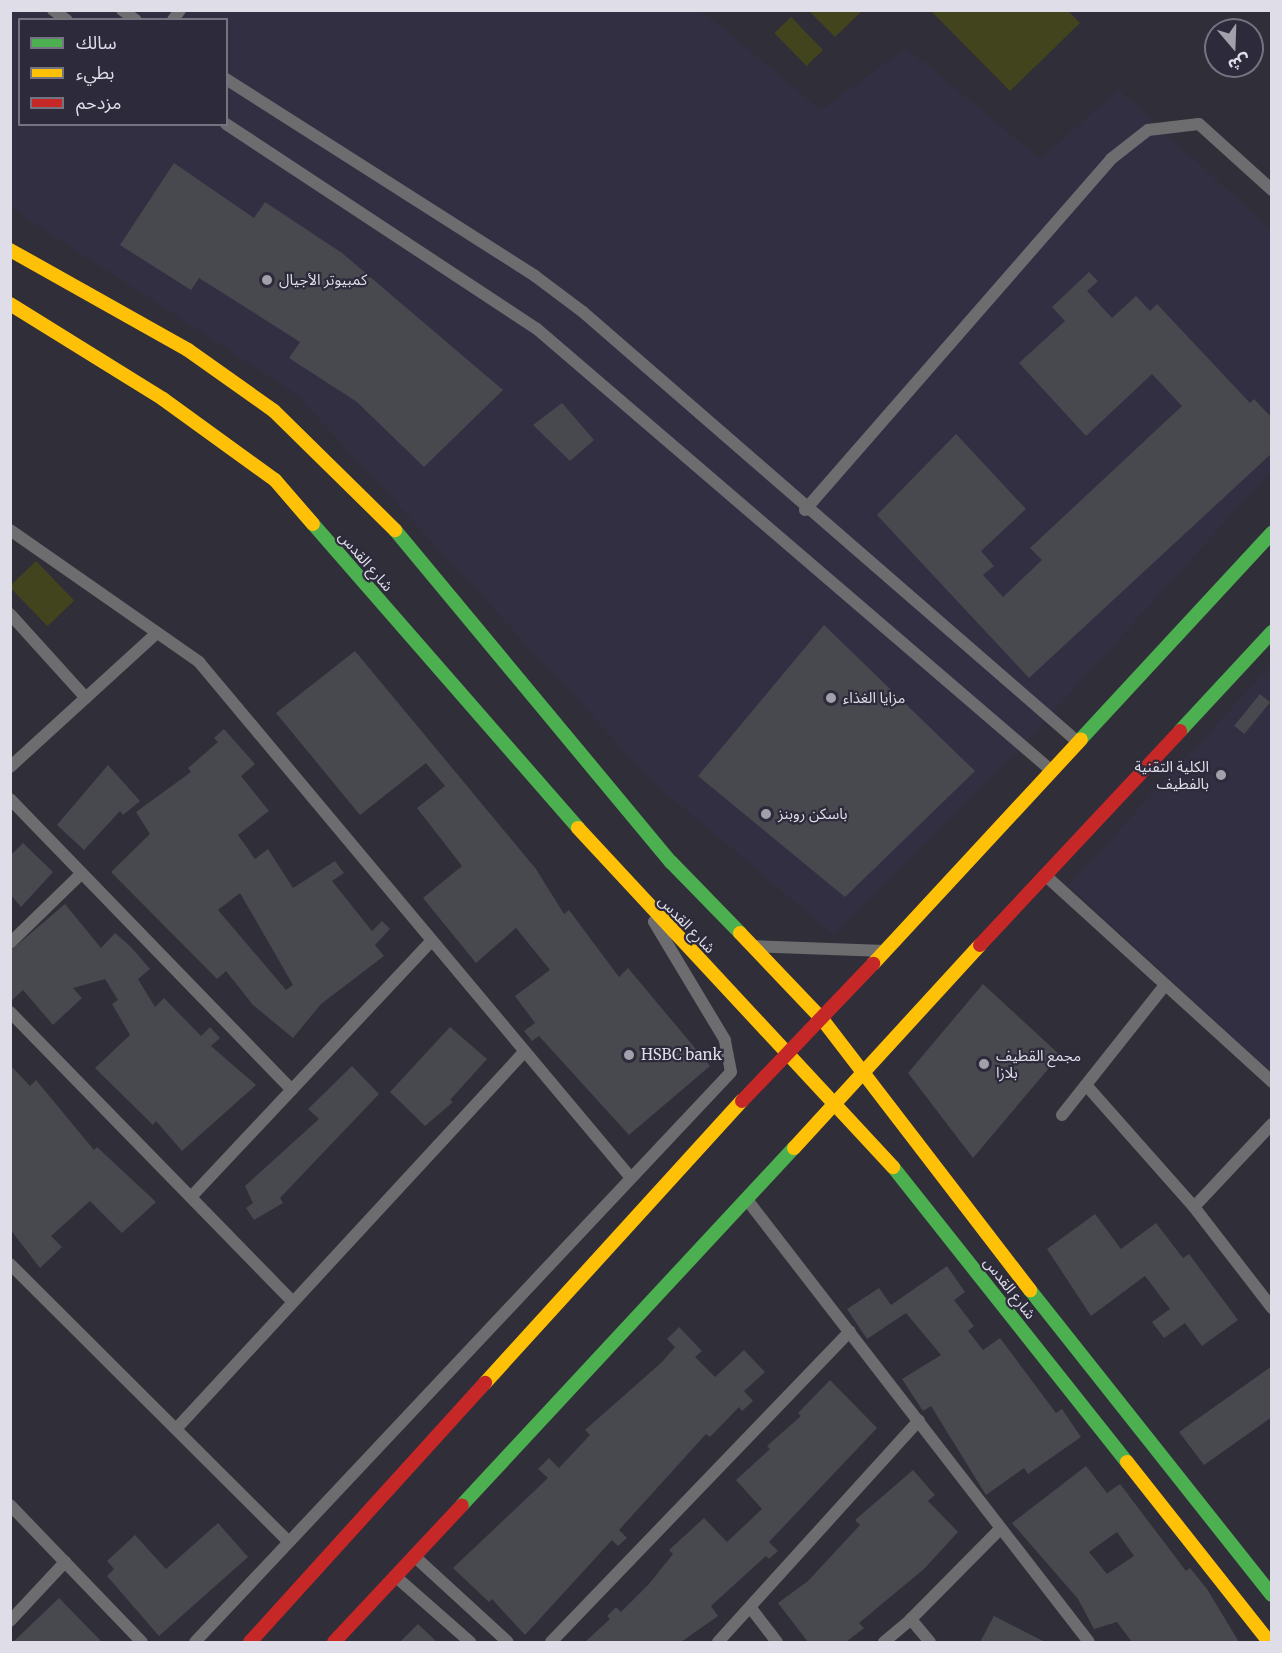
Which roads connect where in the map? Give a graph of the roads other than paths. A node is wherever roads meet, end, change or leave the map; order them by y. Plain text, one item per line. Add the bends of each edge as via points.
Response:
1 (228, 80) edge
2 (228, 125) edge
3 (1272, 190) edge
4 (10, 250) edge
5 (10, 304) edge
6 (805, 510) junction
7 (10, 530) edge
8 (1272, 533) edge
9 (10, 614) edge
10 (1272, 632) edge
11 (158, 633) junction
12 (86, 698) junction
13 (1078, 742) junction
14 (10, 767) edge
15 (1052, 771) junction
16 (10, 799) edge
17 (82, 873) junction
18 (1046, 876) junction
19 (643, 903) junction
20 (432, 940) junction
21 (10, 943) edge
22 (752, 946) junction
23 (885, 951) junction
24 (1165, 985) junction
25 (10, 1012) edge
26 (822, 1019) junction
27 (525, 1052) junction
28 (785, 1053) junction
29 (863, 1073) junction
30 (1272, 1082) edge
31 (1086, 1085) junction
32 (292, 1090) junction
33 (834, 1102) junction
34 (1062, 1115) dead end
35 (1272, 1124) edge
36 (631, 1178) junction
37 (191, 1197) junction
38 (748, 1201) junction
39 (1194, 1207) junction
40 (10, 1264) edge
41 (293, 1302) junction
42 (1272, 1308) edge
43 (850, 1331) junction
44 (919, 1420) junction
45 (176, 1429) junction
46 (10, 1505) edge
47 (1000, 1528) junction
48 (288, 1541) junction
49 (414, 1556) junction
50 (65, 1562) junction
51 (395, 1576) junction
52 (1272, 1595) edge
53 (750, 1607) junction
54 (911, 1619) junction
55 (10, 1621) edge
56 (142, 1642) edge
57 (195, 1642) edge
58 (250, 1642) edge
59 (334, 1642) edge
60 (470, 1642) edge
61 (508, 1642) edge
62 (550, 1642) edge
63 (718, 1642) edge
64 (777, 1642) edge
65 (884, 1642) edge
66 (930, 1642) edge
67 (1089, 1642) edge
68 (1269, 1642) edge

1 - 6 street via 535,276 583,312
2 - 15 street via 537,329
3 - 6 street via 1199,124 1148,130 1111,159
4 - 22 main road via 188,351 274,411 335,467 488,634 547,716 671,862
5 - 19 main road, شارع القدس via 163,399 275,480
6 - 13 street
7 - 11 street
8 - 13 main road
9 - 12 street
10 - 18 main road
11 - 12 street
11 - 20 street via 199,662
12 - 14 street
13 - 15 main road
15 - 23 main road
16 - 17 street
17 - 21 street
17 - 32 street
18 - 24 street
18 - 29 main road
19 - 28 main road, شارع القدس
19 - 36 street via 725,1040 731,1072
20 - 27 street
20 - 32 street
22 - 23 street
22 - 26 main road
23 - 26 main road
24 - 30 street
24 - 31 street
25 - 37 street
26 - 28 main road
26 - 29 main road
27 - 36 street
27 - 41 street
28 - 33 main road, شارع القدس
28 - 58 main road
29 - 33 main road
29 - 52 main road
31 - 34 street
31 - 39 street
32 - 37 street
33 - 38 main road
33 - 68 main road, شارع القدس via 879,1149
35 - 39 street
36 - 48 street
37 - 41 street
38 - 43 street
38 - 49 main road
39 - 42 street
40 - 45 street
41 - 45 street
43 - 44 street
43 - 62 street
44 - 47 street
44 - 53 street
45 - 48 street
46 - 50 street
47 - 54 street
47 - 67 street
48 - 57 street
49 - 51 main road
49 - 61 street
50 - 55 street
50 - 56 street
51 - 59 main road
51 - 60 street
53 - 63 street
53 - 64 street
54 - 65 street
54 - 66 street

